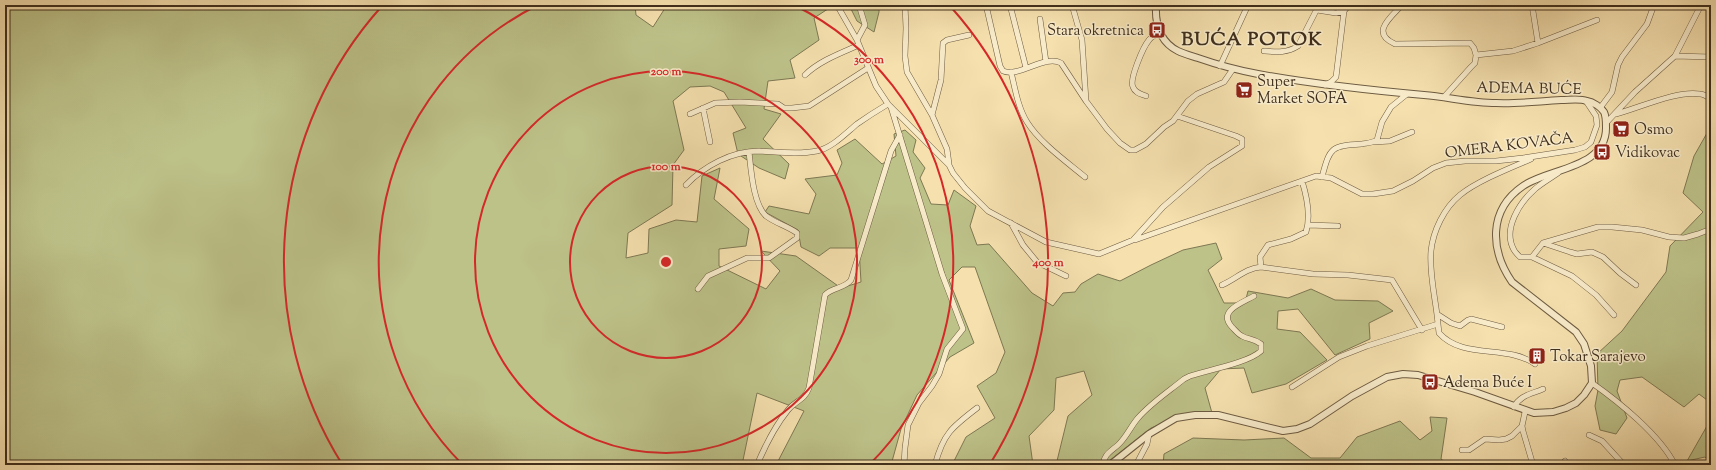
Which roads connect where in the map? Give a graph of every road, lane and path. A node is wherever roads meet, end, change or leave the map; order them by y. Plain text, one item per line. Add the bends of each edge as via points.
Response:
1 (837, 5) edge
2 (859, 5) edge
3 (905, 5) edge
4 (986, 5) edge
5 (1010, 5) edge
6 (1072, 5) edge
7 (1156, 5) edge
8 (1248, 5) edge
9 (1348, 5) edge
10 (1402, 5) edge
11 (1475, 5) edge
12 (1491, 5) edge
13 (1532, 5) edge
14 (1654, 5) edge
15 (1701, 5) edge
16 (1318, 7) edge
17 (1344, 11) junction
18 (1040, 19) dead end
19 (1597, 20) dead end
20 (1159, 33) junction
21 (969, 36) dead end
22 (858, 43) junction
23 (1538, 43) junction
24 (1264, 51) dead end
25 (1476, 55) junction
26 (1675, 56) junction
27 (1711, 57) edge
28 (1046, 62) junction
29 (1220, 66) junction
30 (868, 68) junction
31 (1026, 68) junction
32 (1233, 69) junction
33 (1011, 72) junction
34 (804, 74) dead end
35 (1324, 85) junction
36 (1407, 94) junction
37 (1146, 96) dead end
38 (1444, 97) junction
39 (1711, 99) edge
40 (1586, 100) junction
41 (1086, 101) junction
42 (890, 105) junction
43 (703, 108) junction
44 (1600, 108) junction
45 (690, 114) dead end
46 (1614, 114) junction
47 (932, 115) junction
48 (1177, 116) junction
49 (1606, 123) junction
50 (1412, 132) dead end
51 (900, 135) junction
52 (710, 142) dead end
53 (1374, 142) junction
54 (749, 152) junction
55 (1539, 155) junction
56 (949, 165) junction
57 (1559, 172) junction
58 (1322, 176) junction
59 (1085, 178) dead end
60 (1302, 182) junction
61 (686, 185) dead end
62 (1011, 223) junction
63 (1308, 225) junction
64 (1338, 226) dead end
65 (1711, 228) edge
66 (1133, 240) junction
67 (1543, 243) junction
68 (1532, 257) junction
69 (1261, 267) junction
70 (1066, 276) dead end
71 (1222, 285) dead end
72 (1636, 285) dead end
73 (698, 289) dead end
74 (1254, 296) dead end
75 (1437, 314) junction
76 (1614, 315) dead end
77 (1438, 324) junction
78 (1502, 327) dead end
79 (1422, 330) junction
80 (1535, 364) dead end
81 (1592, 383) junction
82 (1292, 387) dead end
83 (1543, 389) dead end
84 (1514, 406) junction
85 (977, 408) dead end
86 (1526, 412) junction
87 (1522, 426) junction
88 (1149, 434) junction
89 (1589, 435) dead end
90 (1462, 450) dead end
91 (757, 465) edge
92 (904, 465) edge
93 (935, 465) edge
94 (1104, 465) edge
95 (1110, 465) edge
96 (1136, 465) edge
97 (1533, 465) edge
98 (1624, 465) edge
99 (1675, 465) edge

1 - 22 street
2 - 22 street via 866,26
3 - 47 street via 907,72
4 - 33 street via 1001,69
5 - 31 street
6 - 41 street via 1082,40
7 - 20 street
8 - 29 street
9 - 17 street
10 - 25 street via 1386,22 1383,35 1387,40 1395,44 1470,43
11 - 12 street
13 - 23 street
14 - 44 street via 1647,24 1622,57 1612,92
15 - 26 street
16 - 17 street via 1336,13
16 - 24 street via 1298,46 1280,52
17 - 35 street via 1336,77
18 - 28 street
19 - 23 street
20 - 29 street, ADEMA BUĆE via 1177,51
20 - 37 street via 1146,44 1132,79 1133,87 1138,94
21 - 47 street via 943,43 941,80
22 - 30 street
22 - 34 street
23 - 25 street via 1513,51
25 - 38 street via 1472,67
26 - 27 street
26 - 46 street
28 - 31 street
28 - 41 street via 1061,63
29 - 32 street, ADEMA BUĆE
30 - 42 street via 876,86
30 - 43 street via 810,106 784,108 778,104 740,102 715,103
31 - 33 street
32 - 35 street, ADEMA BUĆE
32 - 48 street via 1224,82 1188,101
33 - 59 street via 1027,122 1056,154
35 - 36 street, ADEMA BUĆE
36 - 38 street, ADEMA BUĆE
36 - 53 street via 1391,107
38 - 40 street, ADEMA BUĆE via 1496,103
39 - 46 street via 1701,94 1689,93
40 - 44 street, ADEMA BUĆE
40 - 55 street, OMERA KOVAČA via 1596,116 1598,125 1591,142 1575,150
41 - 48 street via 1107,129 1130,150 1146,144
42 - 51 street
42 - 54 street via 819,151
42 - 56 street
43 - 45 street
43 - 52 street
44 - 49 street, ADEMA BUĆE via 1605,113
46 - 49 street
47 - 56 street via 947,149
48 - 66 street via 1236,136 1242,139 1242,146 1209,167 1162,207
49 - 57 street via 1607,133 1598,150 1578,164
50 - 53 street via 1390,142
51 - 91 street via 884,171 851,280 847,285 825,295 806,396 792,406 777,426
51 - 92 street via 942,274 963,329 947,349 939,374 919,403 908,425
53 - 58 street via 1337,147 1329,154
54 - 61 street via 721,159 697,173
54 - 73 street via 754,188 762,211 771,219 793,230 797,238 769,258 748,258 708,276
55 - 58 street, OMERA KOVAČA via 1496,161 1465,160 1446,163 1393,190 1373,194 1362,194
55 - 75 street via 1460,194 1447,208 1434,234 1431,251
56 - 62 street via 953,174 978,202 988,211
57 - 68 street via 1535,188 1520,206 1511,229 1514,250 1520,256
57 - 81 street via 1524,185 1505,205 1497,219 1498,254 1512,282 1576,332 1588,355
58 - 60 street
60 - 63 street via 1306,196
60 - 66 street
62 - 66 street via 1046,242 1100,254
62 - 70 street via 1023,245 1037,262
63 - 64 street
63 - 69 street via 1306,232 1299,236 1268,245 1260,257
65 - 67 street via 1684,238 1642,230 1598,227
67 - 68 street
67 - 72 street via 1577,254 1592,252 1603,257
68 - 76 street via 1572,276 1596,295
69 - 71 street via 1249,269
69 - 79 street via 1392,280
74 - 94 street via 1230,310 1227,317 1228,323 1243,337 1255,339 1262,344 1261,351 1245,360 1184,380 1136,420 1120,443 1104,457
75 - 77 street
75 - 78 street via 1456,326 1471,319
77 - 79 street
77 - 80 street via 1439,333 1451,343 1473,349 1507,353
79 - 82 street via 1339,357
81 - 86 street via 1576,403 1566,408 1539,414
81 - 99 street via 1616,399 1650,433
83 - 84 street via 1522,397
84 - 86 street
84 - 88 street via 1418,375 1403,374 1387,377 1352,396 1310,424 1297,429 1283,431 1218,415 1195,415 1176,418
85 - 93 street via 947,435 940,446
86 - 87 street
87 - 90 street via 1506,439 1485,440 1469,450
87 - 97 street
88 - 95 street
88 - 96 street via 1147,444
89 - 98 street via 1602,442

